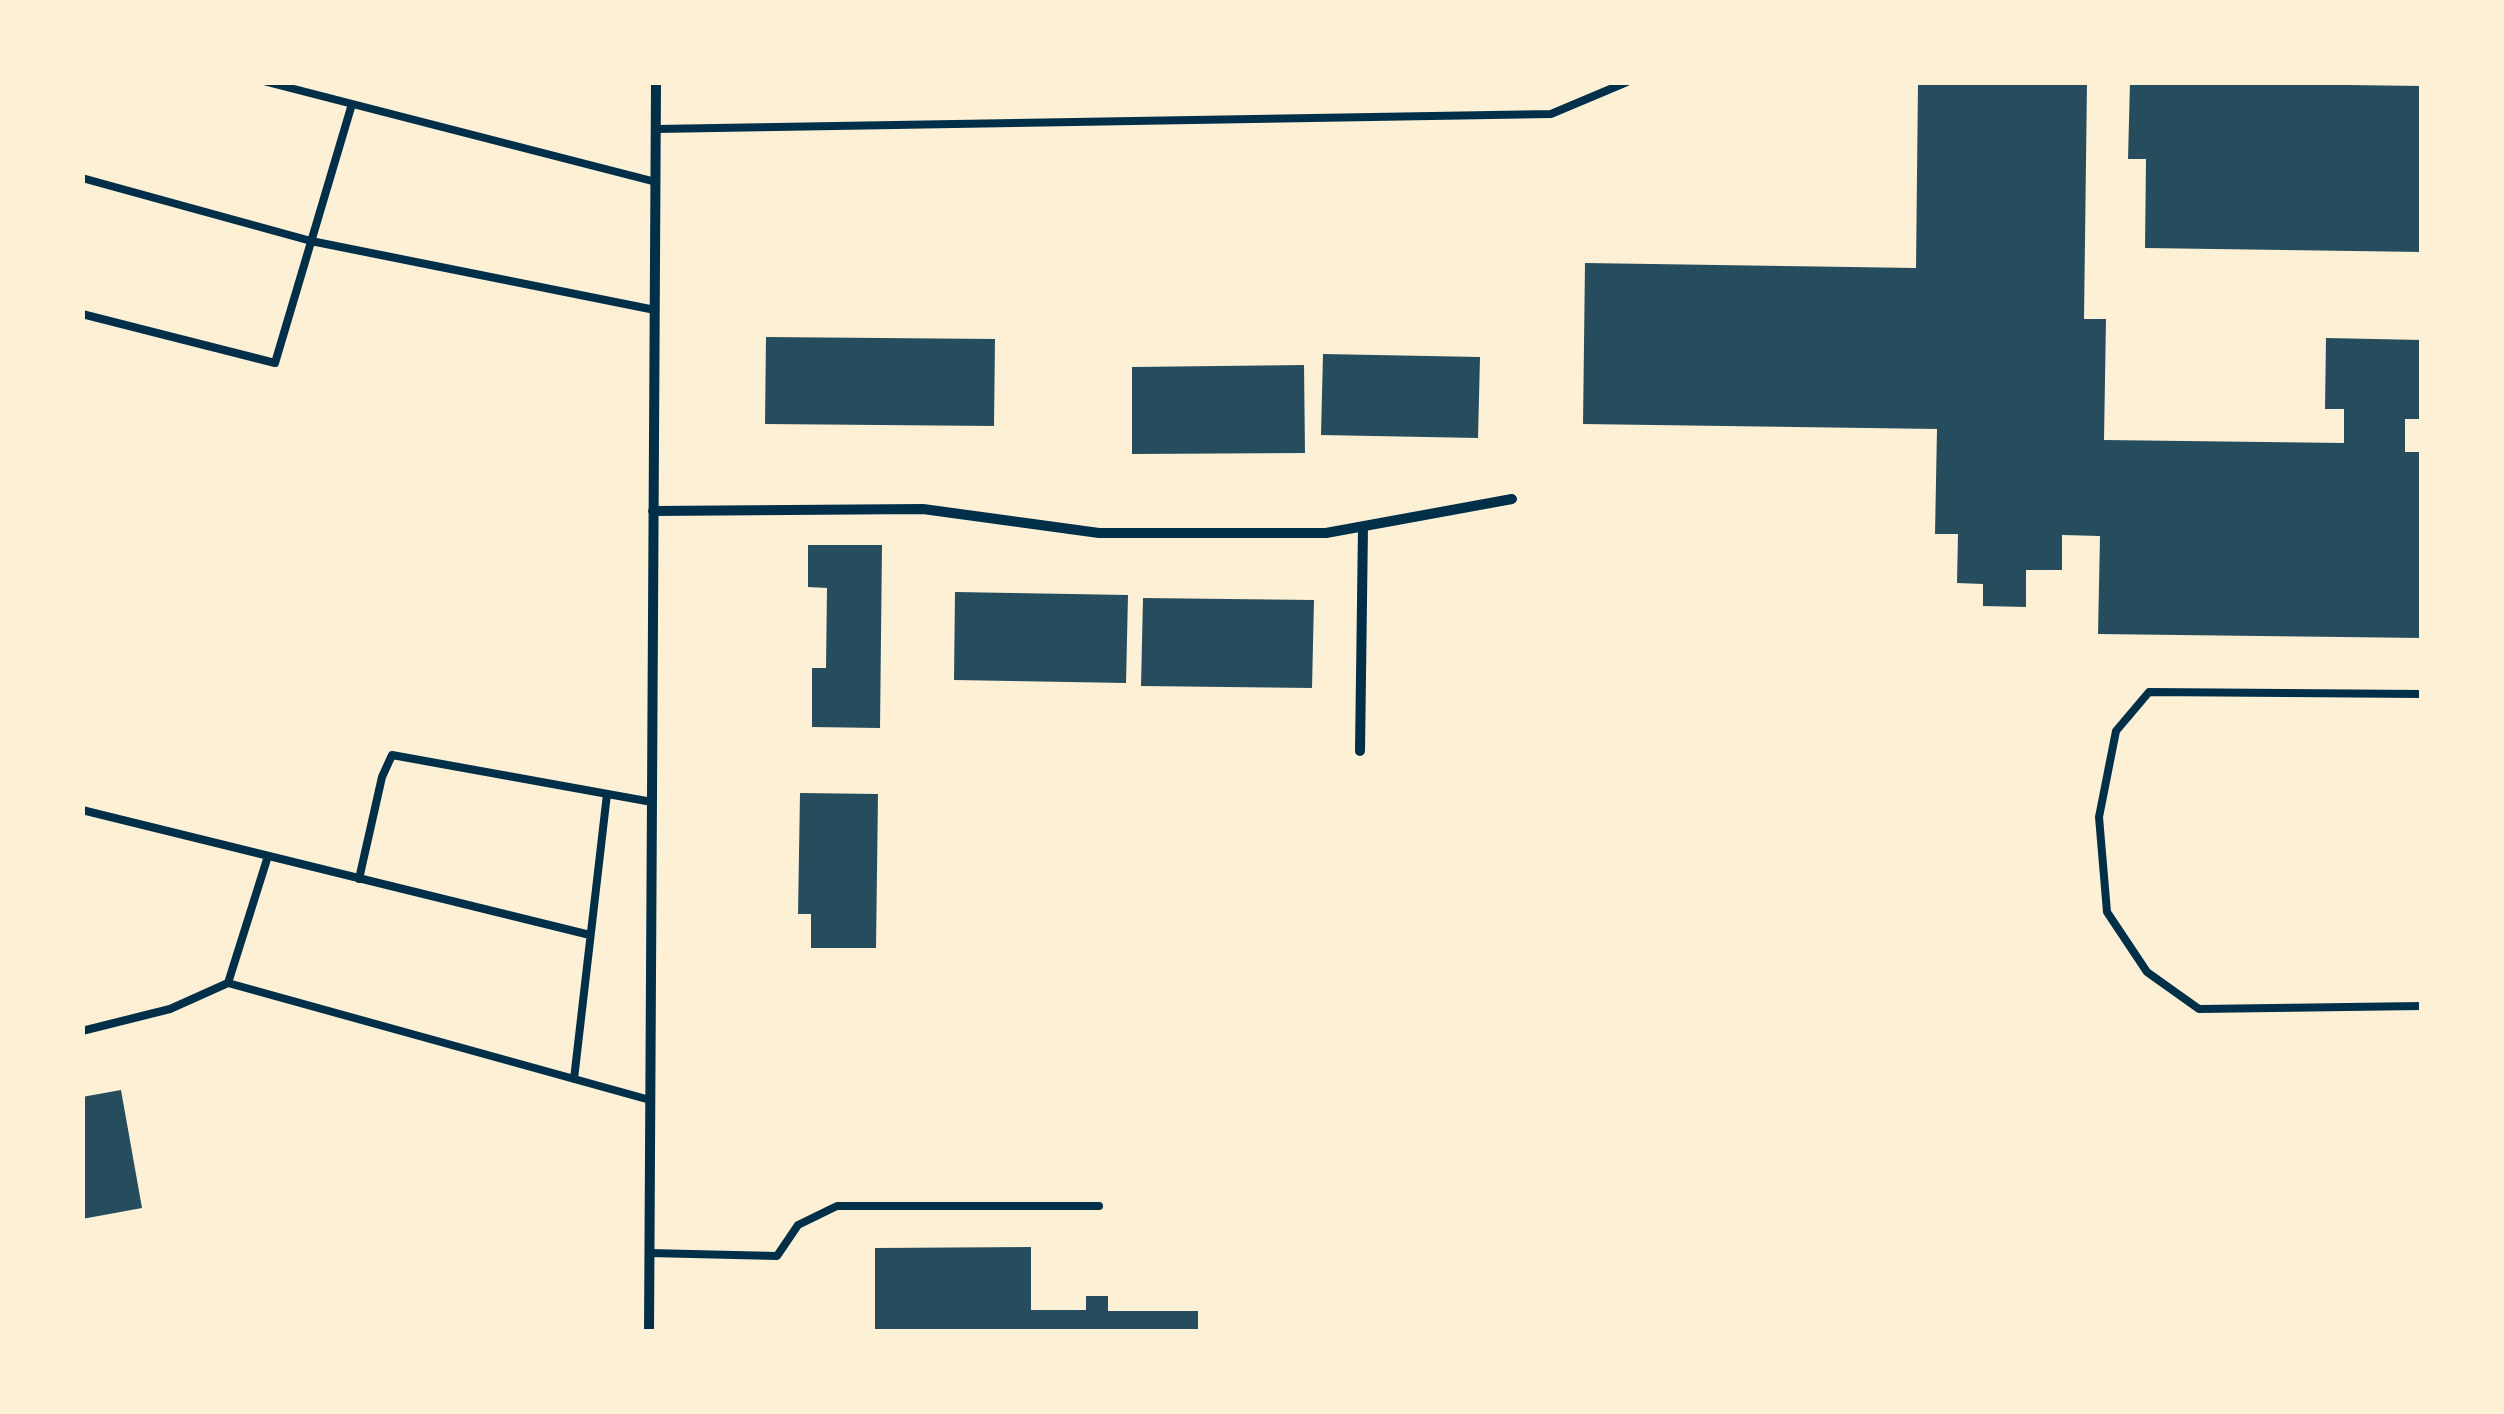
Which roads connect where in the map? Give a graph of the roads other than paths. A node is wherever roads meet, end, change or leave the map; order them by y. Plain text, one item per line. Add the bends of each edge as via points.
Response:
1 (267, 82) edge
2 (656, 82) edge
3 (1627, 82) edge
4 (352, 104) junction
5 (656, 128) junction
6 (82, 178) edge
7 (656, 182) junction
8 (311, 241) junction
9 (655, 310) junction
10 (82, 314) edge
11 (1512, 499) dead end
12 (654, 511) junction
13 (1363, 527) junction
14 (2422, 694) edge
15 (1360, 751) dead end
16 (607, 794) junction
17 (652, 802) junction
18 (82, 810) edge
19 (268, 856) junction
20 (358, 879) junction
21 (590, 935) junction
22 (228, 984) junction
23 (2422, 1006) edge
24 (82, 1032) edge
25 (574, 1079) junction
26 (650, 1100) junction
27 (1098, 1206) dead end
28 (649, 1253) junction
29 (648, 1332) edge

1 - 4 lane
2 - 5 street
3 - 5 lane via 1551,114
4 - 7 lane
4 - 8 lane
5 - 7 street
6 - 8 lane
7 - 9 street
8 - 9 lane
8 - 10 lane via 275,363
9 - 12 street
11 - 13 street
12 - 13 street via 923,509 1098,533 1326,533
12 - 17 street
13 - 15 street
14 - 23 lane via 2148,692 2116,731 2099,817 2106,912 2147,972 2199,1009
16 - 17 lane
16 - 20 lane via 392,755
16 - 21 lane
17 - 26 street
18 - 19 lane
19 - 20 lane
19 - 22 lane
20 - 21 lane
21 - 25 lane
22 - 24 lane via 170,1010
22 - 25 lane
25 - 26 lane
26 - 28 street
27 - 28 lane via 838,1206 798,1225 776,1256
28 - 29 street

